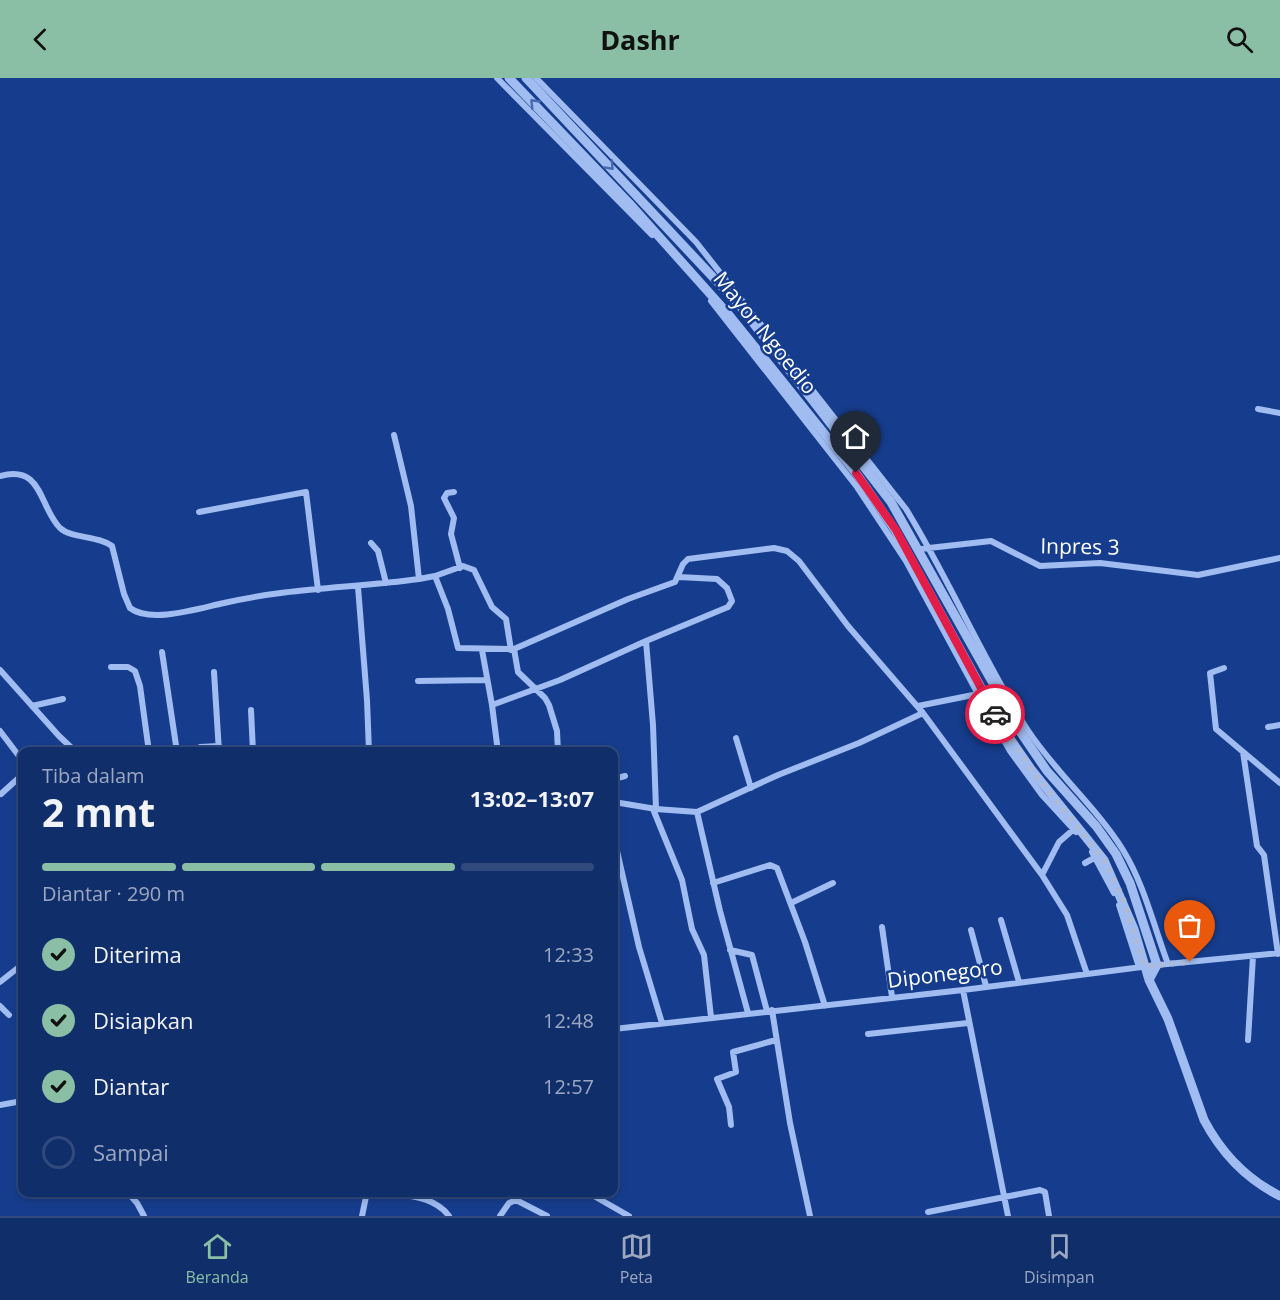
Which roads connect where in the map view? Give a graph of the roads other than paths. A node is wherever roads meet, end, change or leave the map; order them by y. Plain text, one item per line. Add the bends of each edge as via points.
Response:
1 (497, 78) edge
2 (509, 78) edge
3 (526, 78) edge
4 (536, 78) edge
5 (1258, 409) dead end
6 (1280, 413) edge
7 (394, 435) dead end
8 (0, 476) edge
9 (454, 492) dead end
10 (199, 512) dead end
11 (371, 543) dead end
12 (930, 548) junction
13 (920, 549) junction
14 (1280, 558) edge
15 (460, 568) junction
16 (435, 576) junction
17 (679, 577) junction
18 (419, 579) junction
19 (386, 583) junction
20 (358, 587) junction
21 (318, 590) junction
22 (646, 641) junction
23 (482, 650) junction
24 (513, 650) junction
25 (162, 652) dead end
26 (111, 667) dead end
27 (1224, 668) dead end
28 (0, 670) edge
29 (214, 672) dead end
30 (487, 680) junction
31 (418, 681) dead end
32 (537, 689) junction
33 (971, 696) junction
34 (63, 699) dead end
35 (492, 705) junction
36 (32, 706) junction
37 (918, 706) junction
38 (251, 710) dead end
39 (923, 713) junction
40 (1280, 725) edge
41 (1268, 726) dead end
42 (0, 731) edge
43 (736, 738) dead end
44 (71, 747) edge
45 (147, 747) edge
46 (176, 747) edge
47 (219, 747) edge
48 (253, 747) edge
49 (369, 747) edge
50 (497, 747) edge
51 (557, 747) edge
52 (1243, 752) junction
53 (18, 755) edge
54 (626, 776) dead end
55 (618, 778) edge
56 (18, 779) edge
57 (1280, 783) edge
58 (751, 788) junction
59 (1, 794) edge
60 (618, 803) edge
61 (654, 809) junction
62 (697, 812) junction
63 (1073, 830) junction
64 (1116, 854) junction
65 (618, 855) edge
66 (1093, 860) junction
67 (1042, 875) junction
68 (713, 883) junction
69 (833, 883) dead end
70 (791, 903) junction
71 (1001, 920) dead end
72 (882, 927) dead end
73 (971, 930) dead end
74 (730, 950) junction
75 (1279, 953) edge
76 (1253, 956) junction
77 (1168, 964) junction
78 (1157, 965) junction
79 (1142, 967) junction
80 (18, 968) edge
81 (1087, 974) junction
82 (1149, 980) junction
83 (0, 982) edge
84 (1019, 982) junction
85 (986, 986) junction
86 (963, 990) junction
87 (892, 997) junction
88 (0, 1006) edge
89 (825, 1006) junction
90 (769, 1010) junction
91 (748, 1013) junction
92 (9, 1015) dead end
93 (711, 1017) junction
94 (662, 1023) junction
95 (968, 1023) junction
96 (618, 1028) edge
97 (868, 1034) dead end
98 (776, 1040) junction
99 (1248, 1040) dead end
100 (18, 1102) edge
101 (0, 1104) edge
102 (731, 1125) dead end
103 (1004, 1196) junction
104 (1280, 1196) edge
105 (132, 1197) edge
106 (366, 1197) edge
107 (411, 1197) edge
108 (596, 1197) edge
109 (928, 1212) dead end
110 (144, 1216) edge
111 (362, 1216) edge
112 (448, 1216) edge
113 (500, 1216) edge
114 (547, 1216) edge
115 (629, 1216) edge
116 (810, 1216) edge
117 (1008, 1216) edge
118 (1049, 1216) edge

1 - 33 street via 668,252 857,487 906,561
66 -> 2 street, Mayor Ngoedio via 1004,730 896,530 856,473 722,307
3 -> 13 street, Mayor Ngoedio via 740,306 867,469
4 - 12 street via 696,242 906,509
5 - 6 street
7 - 18 street via 411,506
8 - 21 street via 27,477 59,527 112,546 127,603 135,612 178,613 274,593
9 - 15 street via 444,498 454,518 451,534
10 - 21 street via 306,492
11 - 19 street via 378,551
12 - 13 street, Inpres 3
12 - 14 street, Inpres 3 via 991,541 1046,567 1100,562 1198,575
12 - 77 street via 1027,729 1122,849
13 - 64 street, Mayor Ngoedio via 1021,733 1047,771
15 - 16 street
15 - 24 street via 468,566 474,570 490,604 506,619
16 - 18 street
16 - 23 street via 457,647
17 - 22 street via 717,579 727,588 731,603
17 - 24 street
17 - 37 street via 683,564 691,558 766,548 787,551
18 - 19 street
19 - 20 street
20 - 21 street
20 - 49 street
22 - 32 street
22 - 61 street
23 - 24 street
23 - 30 street
24 - 32 street via 518,672
25 - 46 street
26 - 45 street via 135,671
27 - 52 street via 1210,673 1216,726 1221,735
28 - 36 street
29 - 47 street
30 - 31 street
30 - 35 street
32 - 35 street
32 - 51 street via 554,720
33 - 37 street
33 - 63 street via 1042,795
34 - 36 street
35 - 50 street
36 - 44 street
37 - 39 street
38 - 48 street
39 - 58 street
39 - 67 street
40 - 41 street
42 - 53 street
43 - 58 street
52 - 57 street
52 - 75 street
54 - 55 street
56 - 59 street
58 - 62 street
60 - 61 street
61 - 62 street
61 - 93 street via 682,880 692,929 705,955
62 - 68 street
63 - 66 street
63 - 67 street via 1062,838
64 - 66 street
64 - 78 street, Mayor Ngoedio via 1130,883
65 - 94 street
66 - 79 street, Mayor Ngoedio via 1123,899
67 - 81 street via 1067,915
68 - 70 street via 772,865 779,870
68 - 74 street
69 - 70 street
70 - 89 street
71 - 84 street
72 - 87 street
73 - 85 street
74 - 90 street via 752,955
74 - 91 street
75 - 76 street, Diponegoro
76 - 77 street, Diponegoro
76 - 99 street
77 - 78 street, Diponegoro
78 - 79 street, Diponegoro
78 - 82 street
79 - 81 street, Diponegoro
79 - 82 street, Mayor Ngoedio
80 - 83 street
81 - 84 street, Diponegoro
82 - 104 street, Mayor Ngoedio via 1212,1135 1244,1173
84 - 85 street, Diponegoro
85 - 86 street, Diponegoro
86 - 87 street, Diponegoro
86 - 95 street
87 - 89 street, Diponegoro
88 - 92 street
89 - 90 street, Diponegoro
90 - 91 street, Diponegoro
90 - 98 street
91 - 93 street, Diponegoro
93 - 94 street, Diponegoro
94 - 96 street, Diponegoro
95 - 97 street
95 - 103 street
98 - 102 street via 733,1052 735,1072 717,1078 729,1107
98 - 116 street
100 - 101 street
103 - 109 street
103 - 117 street
103 - 118 street via 1042,1190
105 - 110 street
106 - 111 street
107 - 112 street via 434,1202
108 - 115 street
113 - 114 street via 516,1200

